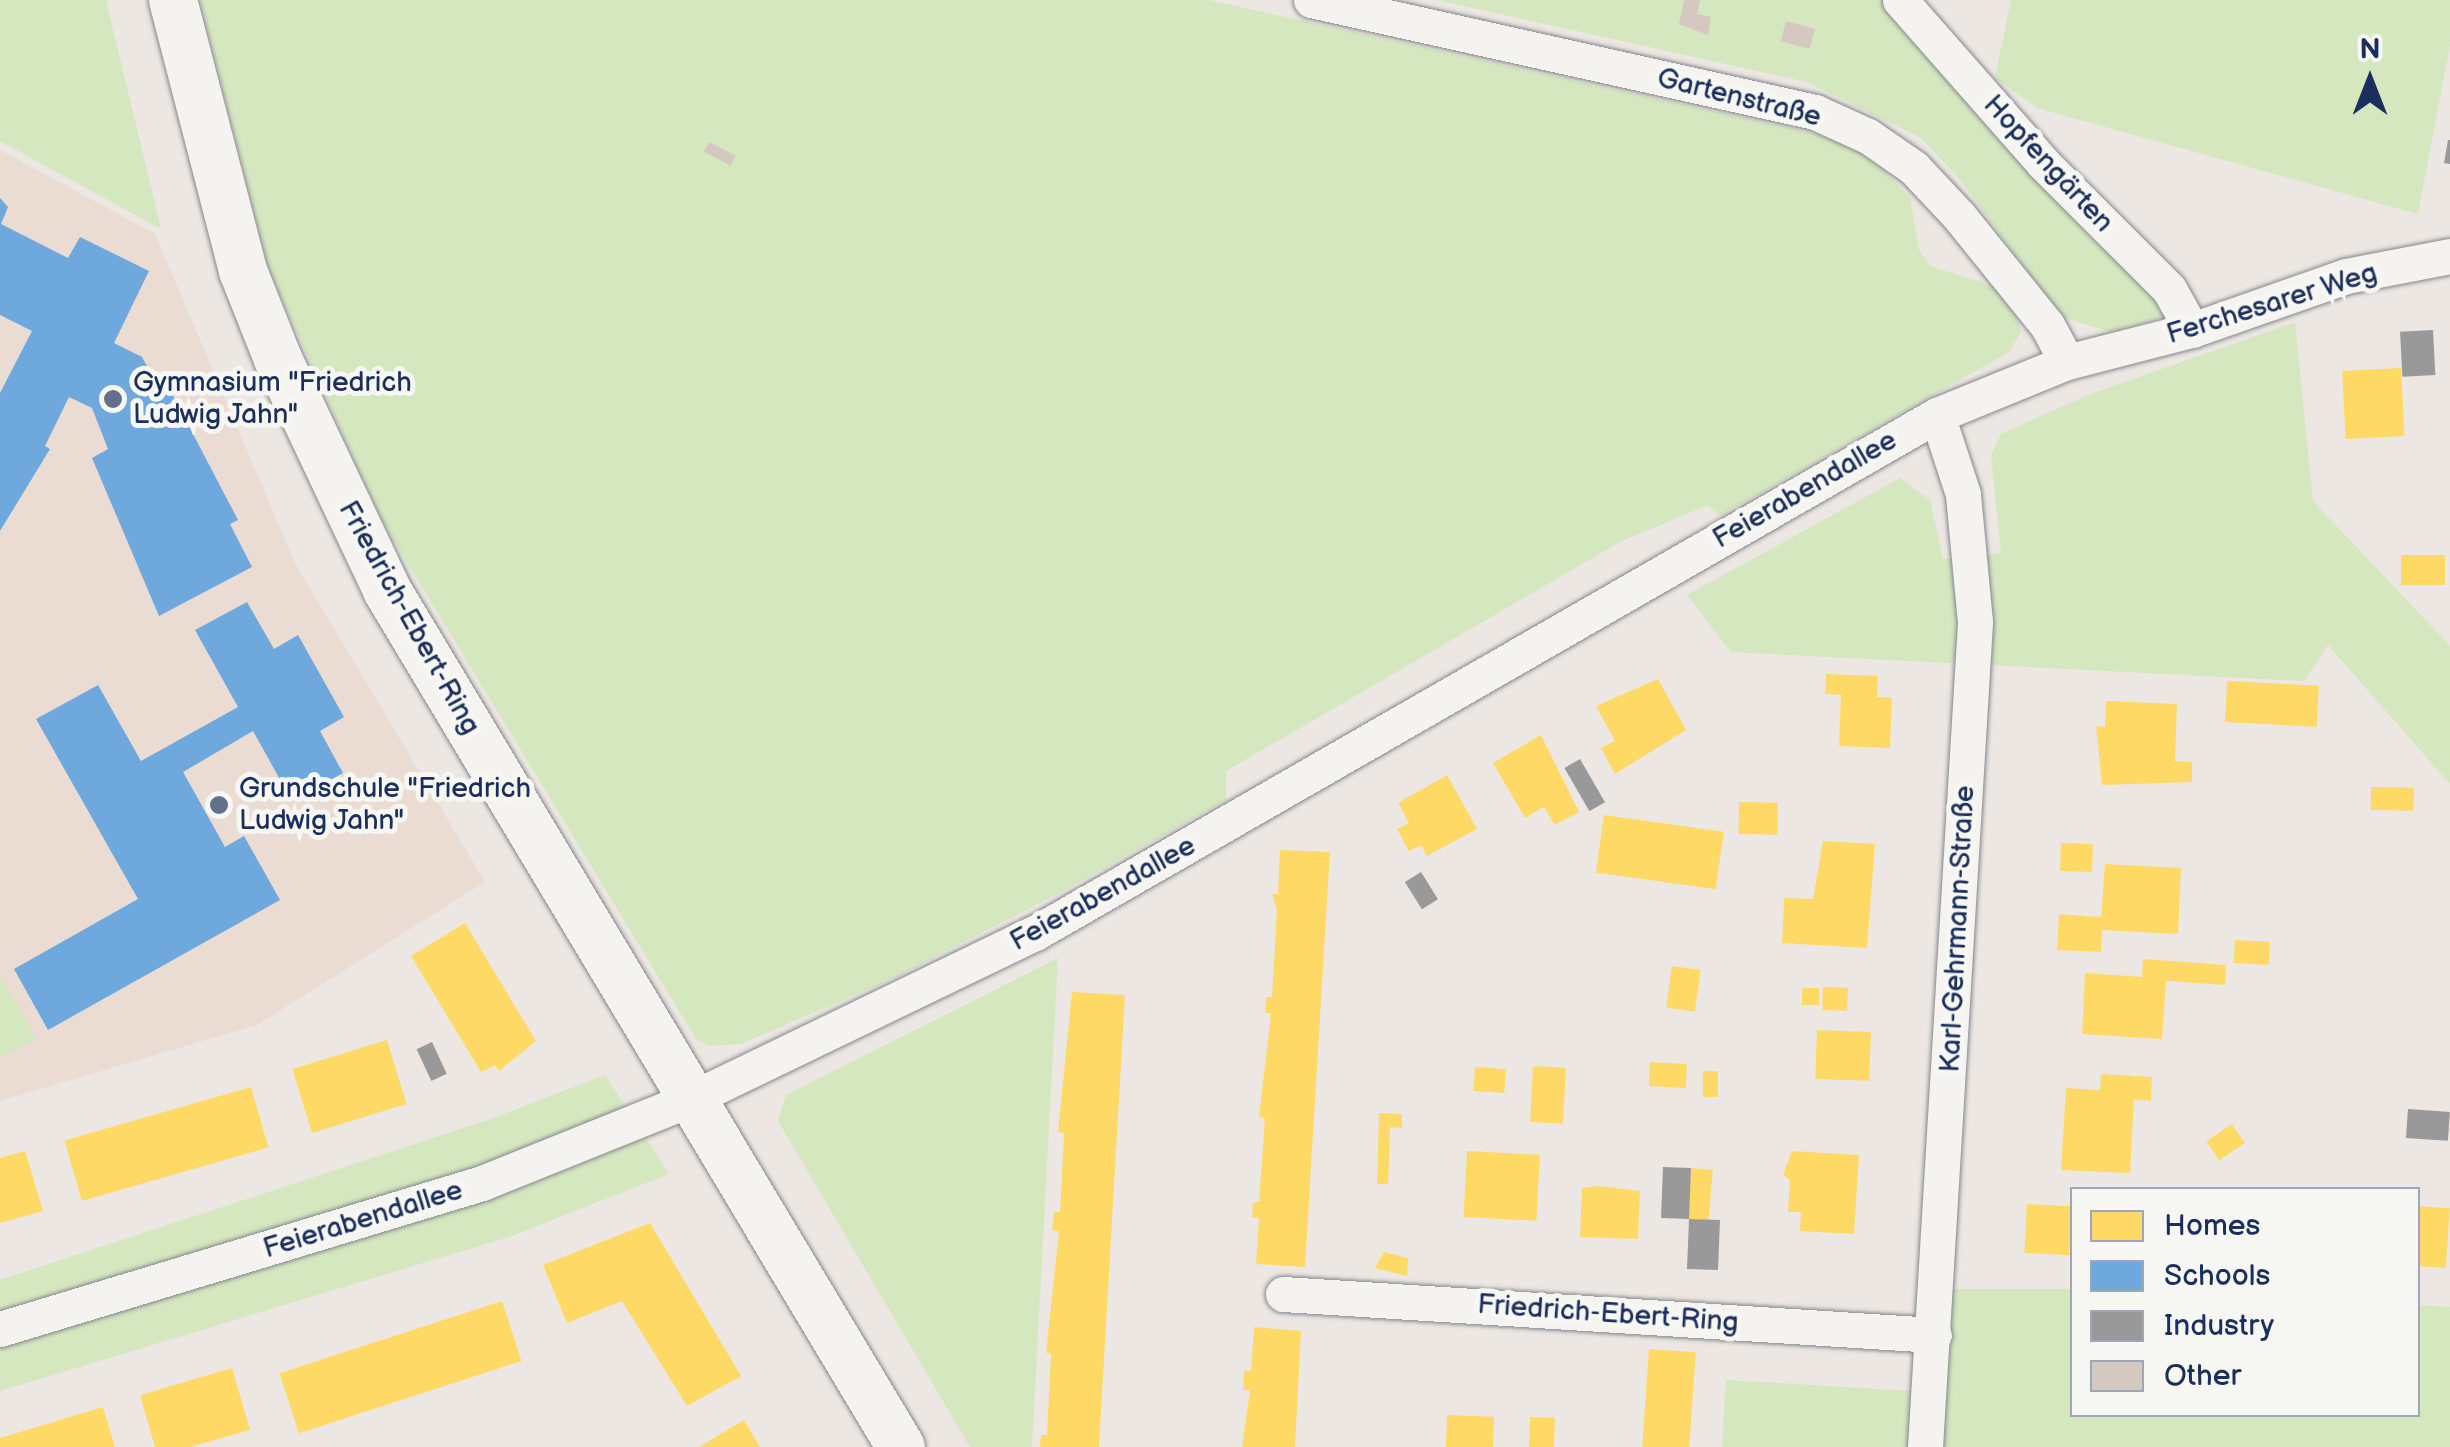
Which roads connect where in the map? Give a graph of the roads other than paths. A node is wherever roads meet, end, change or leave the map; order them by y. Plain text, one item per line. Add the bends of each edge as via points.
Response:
1 (173, 0) edge
2 (1311, 0) edge
3 (1900, 0) edge
4 (2450, 256) edge
5 (2192, 330) junction
6 (2152, 342) joint
7 (2067, 362) junction
8 (1938, 416) junction
9 (691, 1099) junction
10 (1283, 1294) dead end
11 (0, 1330) edge
12 (1934, 1335) junction
13 (901, 1447) edge
14 (1924, 1447) edge

1 - 9 main road, Friedrich-Ebert-Ring via 244,271 328,468 387,590
2 - 7 street, Gartenstraße via 1814,112 1868,136 1914,168 1959,216 2046,324
3 - 5 street, Hopfengärten via 2043,164 2169,289
4 - 5 street, Ferchesarer Weg via 2346,276
5 - 6 street, Ferchesarer Weg
6 - 7 street, Feierabendallee
7 - 8 street, Feierabendallee
8 - 9 street, Feierabendallee via 1035,932
8 - 12 street, Karl-Gehrmann-Straße via 1963,494 1975,622
9 - 11 street, Feierabendallee via 482,1183
9 - 13 main road, Friedrich-Ebert-Ring
10 - 12 street, Friedrich-Ebert-Ring
12 - 14 street, Karl-Gehrmann-Straße

